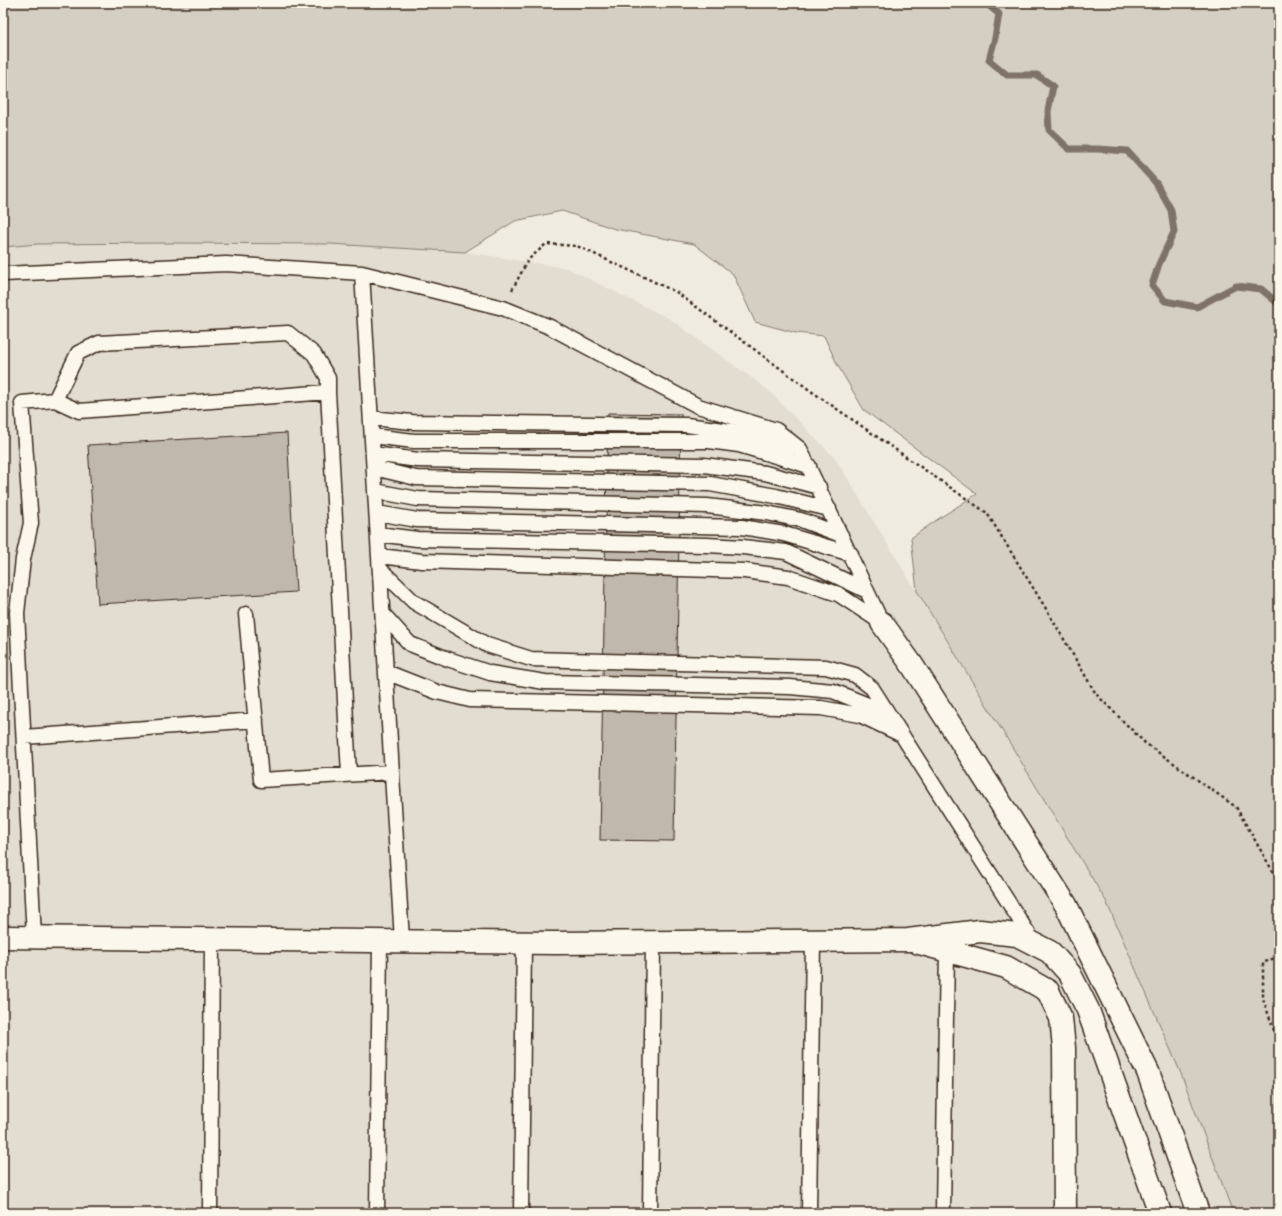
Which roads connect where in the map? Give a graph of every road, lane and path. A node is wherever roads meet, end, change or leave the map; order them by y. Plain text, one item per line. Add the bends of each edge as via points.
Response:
1 (362, 273) junction
2 (3, 274) edge
3 (503, 308) junction
4 (328, 392) junction
5 (55, 400) junction
6 (371, 418) junction
7 (372, 436) junction
8 (800, 448) junction
9 (373, 461) junction
10 (808, 466) junction
11 (819, 487) junction
12 (375, 491) junction
13 (829, 509) junction
14 (377, 513) junction
15 (378, 534) junction
16 (842, 535) junction
17 (851, 554) junction
18 (380, 563) junction
19 (867, 591) junction
20 (246, 614) dead end
21 (383, 614) junction
22 (882, 623) junction
23 (386, 672) junction
24 (888, 713) junction
25 (256, 720) junction
26 (902, 736) junction
27 (24, 737) junction
28 (392, 772) junction
29 (349, 774) junction
30 (1279, 885) edge
31 (3, 936) edge
32 (34, 937) junction
33 (212, 939) junction
34 (908, 940) junction
35 (380, 941) junction
36 (402, 941) junction
37 (813, 941) junction
38 (654, 942) junction
39 (524, 943) junction
40 (1034, 943) junction
41 (947, 950) junction
42 (1279, 956) edge
43 (1279, 1044) edge
44 (210, 1213) edge
45 (378, 1213) edge
46 (520, 1213) edge
47 (650, 1213) edge
48 (809, 1213) edge
49 (944, 1213) edge
50 (1065, 1213) edge
51 (1160, 1213) edge
52 (1198, 1213) edge

1 - 2 lane via 226,264
1 - 3 lane
1 - 6 lane
3 - 8 lane via 550,327 698,406 776,430
3 - 30 path via 528,260 546,244 577,246 676,292 811,391 987,513 1096,694 1145,743 1236,807
4 - 5 lane via 79,411
4 - 5 lane via 328,378 314,354 288,333 99,343 78,352
4 - 29 lane
5 - 27 lane via 22,403 31,523 23,559 17,613
6 - 7 lane
6 - 8 lane via 412,422 686,426 739,432
7 - 9 lane
7 - 10 lane via 414,441 709,441 739,446
8 - 10 lane
9 - 11 lane via 704,466 765,473
9 - 12 lane
9 - 13 lane via 416,478 710,484
10 - 11 lane
11 - 13 lane
12 - 14 lane
12 - 16 lane via 418,499 706,506 767,513 800,520
13 - 16 lane
14 - 15 lane
14 - 17 lane via 417,520 742,527 784,534
15 - 18 lane
15 - 19 lane via 417,539 706,544 786,552
16 - 17 lane
17 - 19 lane
18 - 21 lane
18 - 22 lane via 422,561 745,571 788,577 838,594
18 - 24 lane via 414,602 487,645 531,659 826,667 855,675 872,688
19 - 22 lane
20 - 25 lane
21 - 23 lane
21 - 24 lane via 410,644 490,673 545,682 790,687 834,691
22 - 52 street via 1066,905 1148,1072
23 - 26 lane via 437,692 470,700 821,708 860,715
23 - 28 lane
24 - 26 lane
25 - 27 lane
25 - 29 lane via 261,780
26 - 40 lane
27 - 32 lane
28 - 29 lane
28 - 36 lane
31 - 32 street
32 - 33 street
33 - 35 street
33 - 44 lane
34 - 37 street
34 - 40 street via 980,931 1018,935
34 - 41 street
35 - 36 street
35 - 45 lane
36 - 39 street
37 - 38 street
37 - 48 lane
38 - 39 street
38 - 47 lane
39 - 46 lane
40 - 51 street via 1050,952 1070,974 1088,1010
41 - 49 lane
41 - 50 street via 1006,968 1048,991 1061,1018 1064,1048
42 - 43 path via 1262,963 1262,999

